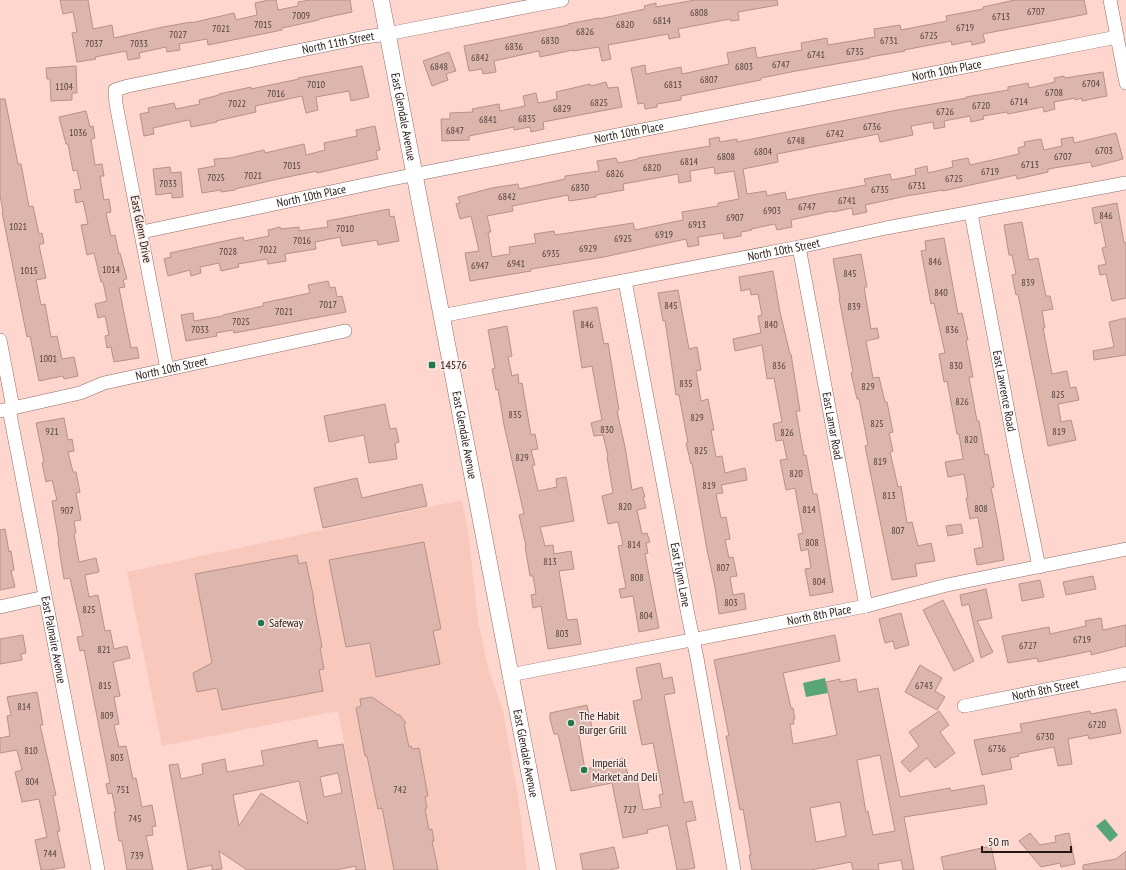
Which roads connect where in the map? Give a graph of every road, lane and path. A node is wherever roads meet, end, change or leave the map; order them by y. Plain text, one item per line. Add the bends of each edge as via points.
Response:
1 (381, 0) edge
2 (562, 0) edge
3 (1110, 0) edge
4 (387, 34) junction
5 (1117, 37) junction
6 (1126, 83) edge
7 (116, 90) joint
8 (414, 176) junction
9 (1126, 183) edge
10 (971, 213) junction
11 (142, 232) junction
12 (799, 247) junction
13 (625, 281) junction
14 (441, 316) junction
15 (345, 332) dead end
16 (0, 340) edge
17 (167, 369) junction
18 (7, 409) edge
19 (1126, 549) edge
20 (1039, 567) junction
21 (45, 597) junction
22 (866, 606) junction
23 (0, 607) edge
24 (693, 638) junction
25 (1126, 674) edge
26 (510, 675) junction
27 (964, 706) dead end
28 (98, 870) edge
29 (548, 870) edge
30 (734, 870) edge

1 - 4 main road, East Glendale Avenue
2 - 4 street, North 11th Street
3 - 5 street
4 - 7 street, North 11th Street
4 - 8 main road, East Glendale Avenue
5 - 6 street
5 - 8 street, North 10th Place
7 - 11 street, East Glenn Drive via 116,104
8 - 11 street, North 10th Place
8 - 14 main road, East Glendale Avenue
9 - 10 street, North 10th Street
10 - 12 street, North 10th Street
10 - 20 street, East Lawrence Road
11 - 17 street, East Glenn Drive
12 - 13 street, North 10th Street
12 - 22 street, East Lamar Road
13 - 14 street, North 10th Street
13 - 24 street, East Flynn Lane
14 - 26 main road, East Glendale Avenue
15 - 17 street, North 10th Street
16 - 18 street, East Palmaire Avenue
17 - 18 street, North 10th Street via 104,383 80,393
18 - 21 street, East Palmaire Avenue
19 - 20 street, North 8th Place
20 - 22 street, North 8th Place via 947,585
21 - 23 street
21 - 28 street, East Palmaire Avenue
22 - 24 street, North 8th Place
24 - 26 street, North 8th Place
24 - 30 street, East Flynn Lane
25 - 27 street, North 8th Street
26 - 29 main road, East Glendale Avenue

